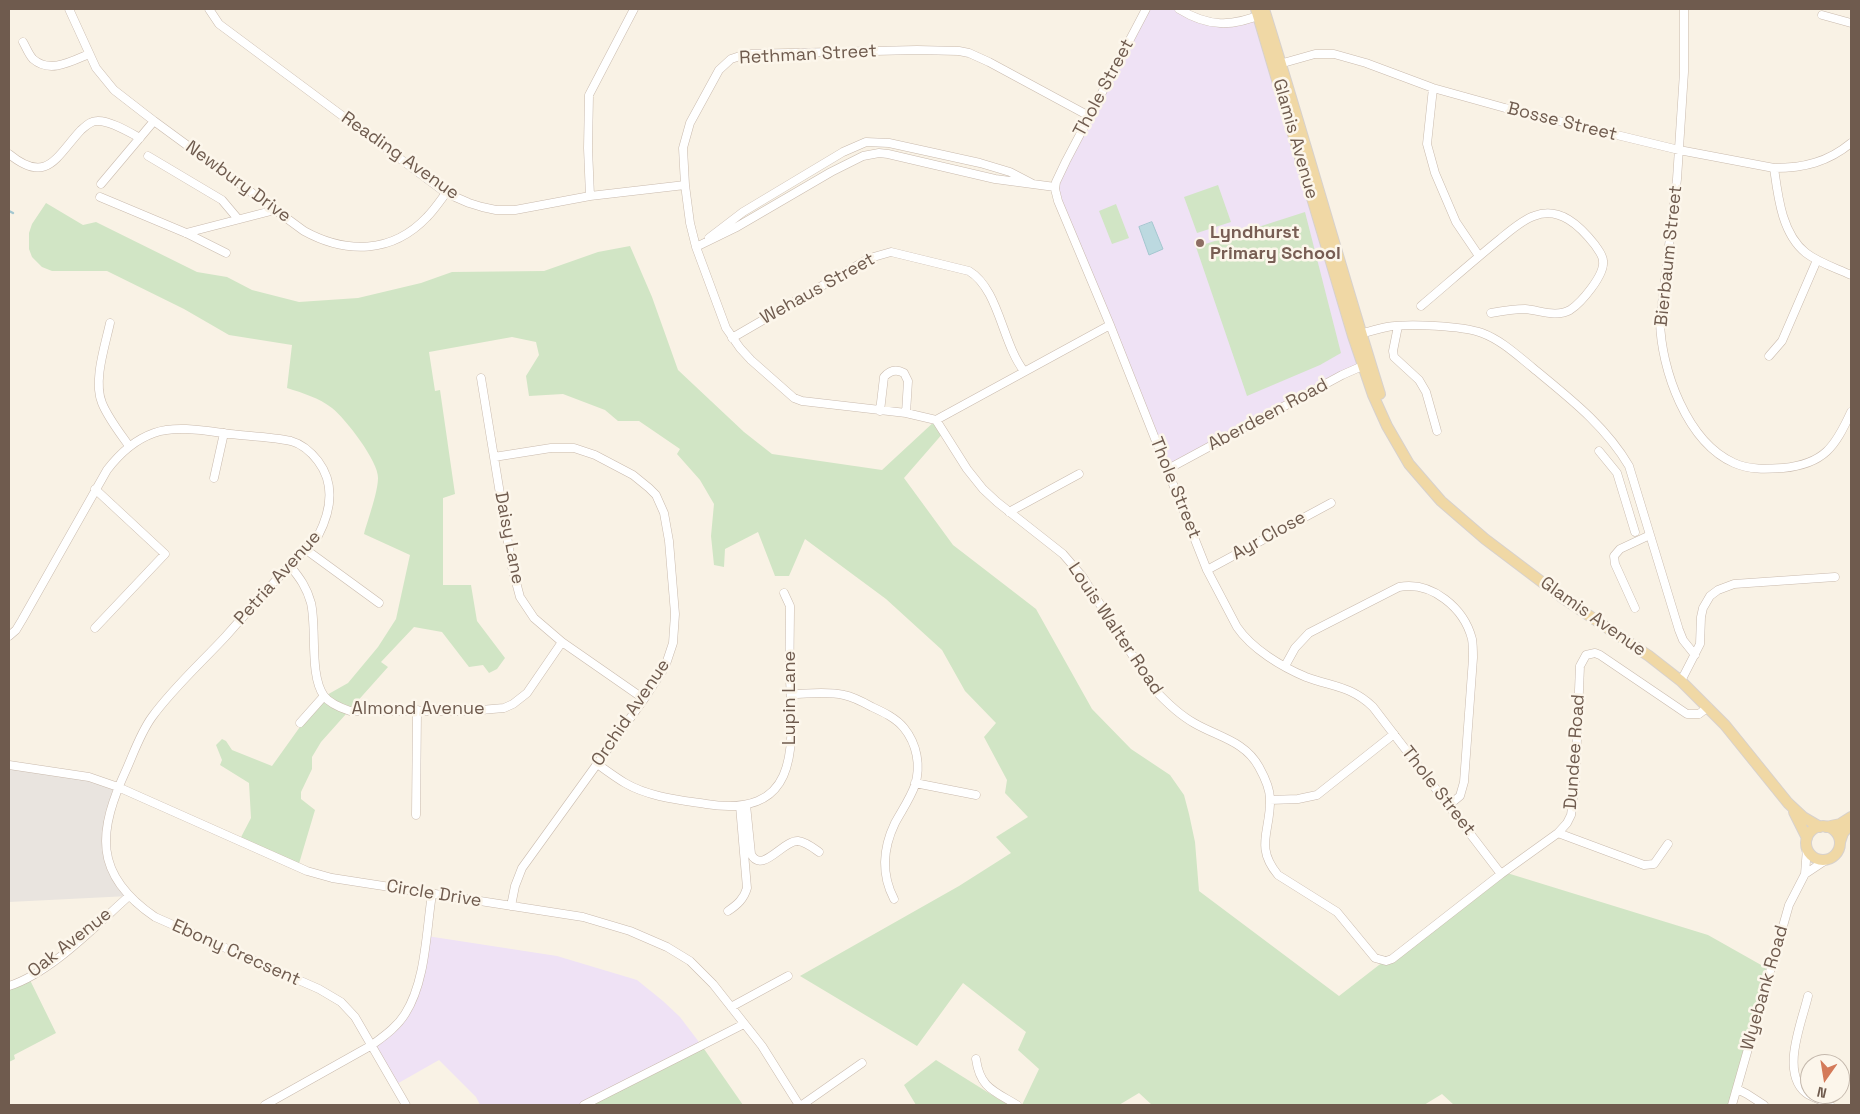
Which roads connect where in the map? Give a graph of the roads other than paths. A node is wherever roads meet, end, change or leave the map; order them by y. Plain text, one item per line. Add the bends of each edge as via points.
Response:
1 (69, 9) edge
2 (209, 9) edge
3 (634, 9) edge
4 (1146, 9) edge
5 (1179, 9) edge
6 (1684, 9) edge
7 (1261, 11) edge
8 (1822, 15) dead end
9 (1851, 23) edge
10 (23, 42) dead end
11 (89, 54) junction
12 (1278, 64) junction
13 (1433, 88) junction
14 (1089, 116) junction
15 (154, 121) junction
16 (140, 138) junction
17 (1851, 143) edge
18 (1679, 150) junction
19 (9, 154) edge
20 (148, 156) dead end
21 (1774, 168) junction
22 (101, 184) dead end
23 (685, 185) junction
24 (1035, 185) junction
25 (1055, 187) junction
26 (446, 193) junction
27 (100, 196) dead end
28 (590, 196) junction
29 (275, 210) junction
30 (238, 219) junction
31 (186, 233) junction
32 (707, 241) junction
33 (696, 247) junction
34 (226, 253) dead end
35 (1479, 256) junction
36 (1817, 260) junction
37 (1851, 275) edge
38 (1421, 306) dead end
39 (1491, 314) dead end
40 (110, 323) dead end
41 (1110, 325) junction
42 (1398, 326) junction
43 (1357, 335) junction
44 (732, 338) junction
45 (1769, 356) dead end
46 (1367, 364) junction
47 (1024, 371) junction
48 (481, 378) dead end
49 (880, 411) junction
50 (1851, 412) edge
51 (906, 413) junction
52 (936, 420) junction
53 (1437, 431) dead end
54 (224, 433) junction
55 (129, 446) junction
56 (1599, 450) dead end
57 (494, 457) junction
58 (1168, 469) junction
59 (1079, 474) dead end
60 (214, 478) dead end
61 (95, 489) junction
62 (1331, 502) dead end
63 (1009, 512) junction
64 (1635, 532) dead end
65 (1650, 535) junction
66 (305, 549) junction
67 (290, 566) junction
68 (1207, 570) junction
69 (1835, 577) dead end
70 (784, 593) dead end
71 (379, 603) dead end
72 (1635, 608) dead end
73 (94, 628) dead end
74 (9, 636) edge
75 (562, 642) junction
76 (1695, 655) junction
77 (1284, 666) junction
78 (1681, 681) junction
79 (791, 694) junction
80 (324, 696) junction
81 (644, 699) junction
82 (1708, 707) junction
83 (417, 710) junction
84 (300, 723) dead end
85 (1394, 734) junction
86 (597, 764) junction
87 (9, 765) edge
88 (915, 783) junction
89 (118, 787) junction
90 (976, 795) dead end
91 (1270, 800) junction
92 (1788, 803) junction
93 (743, 805) junction
94 (1449, 806) junction
95 (416, 815) dead end
96 (1851, 817) edge
97 (1851, 824) edge
98 (1823, 827) junction
99 (1558, 833) junction
100 (1840, 842) junction
101 (1807, 843) junction
102 (1668, 844) dead end
103 (819, 852) dead end
104 (1826, 860) junction
105 (1501, 874) junction
106 (1805, 874) junction
107 (432, 894) junction
108 (129, 896) junction
109 (894, 899) dead end
110 (511, 906) junction
111 (728, 911) dead end
112 (1383, 961) joint
113 (788, 976) dead end
114 (9, 986) edge
115 (1808, 996) dead end
116 (731, 1007) junction
117 (744, 1024) junction
118 (372, 1046) junction
119 (976, 1059) dead end
120 (862, 1064) dead end
121 (1737, 1089) junction
122 (265, 1105) edge
123 (406, 1105) edge
124 (584, 1105) edge
125 (800, 1105) edge
126 (1017, 1105) edge
127 (1732, 1105) edge
128 (1764, 1105) edge
129 (1830, 1105) edge

1 - 11 street, Newbury Drive
2 - 26 street, Reading Avenue via 219,24
3 - 28 street via 590,95
4 - 14 street, Thole Street
5 - 7 street via 1217,24 1231,24
6 - 18 street, Bierbaum Street
7 - 12 main road, Glamis Avenue
8 - 9 street
10 - 11 street via 32,58 49,66 66,64
11 - 15 street, Newbury Drive via 114,90
12 - 13 street, Bosse Street via 1315,54 1334,54 1366,62
12 - 43 main road, Glamis Avenue
13 - 18 street, Bosse Street
13 - 35 street via 1427,144 1434,173 1456,222
14 - 23 street, Rethman Street via 989,62 958,51 746,54 731,59 719,70 690,123 683,148
14 - 25 street, Thole Street
15 - 16 street
15 - 29 street, Newbury Drive
16 - 19 street via 95,120 46,167 30,168
16 - 22 street
17 - 21 street, Bosse Street via 1831,158 1816,164
18 - 21 street, Bosse Street
18 - 50 street, Bierbaum Street via 1660,333 1674,386 1694,429 1720,454 1735,463 1757,469 1794,467 1825,454 1837,440
20 - 30 street via 222,200
21 - 36 street via 1791,236
23 - 28 street, Reading Avenue
23 - 33 street, Rethman Street
24 - 25 street
24 - 32 street via 888,154 868,154
24 - 32 street via 1010,172 980,163 889,143 866,142 843,152 743,212
25 - 41 street, Thole Street via 1061,209
26 - 28 street, Reading Avenue via 496,210 515,210
26 - 29 street, Newbury Drive via 413,230 391,242 371,246 328,243
27 - 31 street
29 - 30 street
30 - 31 street
31 - 34 street
32 - 33 street
33 - 44 street, Rethman Street
35 - 38 street
35 - 39 street via 1522,222 1550,213 1577,225 1603,259 1602,273 1568,311 1516,309
36 - 37 street
36 - 45 street via 1782,341
40 - 55 street via 99,392 107,413
41 - 47 street
41 - 58 street, Thole Street
42 - 43 street
42 - 53 street via 1394,357 1419,380 1426,392
42 - 65 street via 1452,327 1483,333 1513,352 1567,395 1621,453 1631,472
43 - 46 main road, Glamis Avenue
44 - 47 street, Wehaus Street via 870,258 891,252 969,271 977,276 987,290
44 - 49 street, Rethman Street via 751,360 799,400
46 - 58 street, Aberdeen Road
46 - 78 main road, Glamis Avenue via 1373,394 1387,426 1409,464 1427,486 1485,539
47 - 52 street
48 - 57 street, Daisy Lane
49 - 51 street, Rethman Street
49 - 51 street via 884,377 897,370 904,373 908,381
51 - 52 street, Rethman Street
52 - 63 street, Louis Walter Road via 983,489
54 - 55 street, Petria Avenue via 163,431
54 - 60 street
54 - 66 street, Petria Avenue via 290,441 313,454 322,466 330,491 328,514 318,536
55 - 61 street, Petria Avenue
56 - 64 street via 1617,473
57 - 75 street, Daisy Lane via 520,597 534,618
57 - 81 street, Orchid Avenue via 551,448 574,448 595,455 633,476 656,496 664,513 669,541 675,632 665,667
58 - 68 street, Thole Street
59 - 63 street
61 - 73 street via 166,554
61 - 74 street, Petria Avenue via 22,620
62 - 68 street, Ayr Close
63 - 91 street, Louis Walter Road via 1063,554 1082,576 1163,699 1190,721 1236,743 1248,753 1265,779
65 - 72 street via 1620,549 1614,556
65 - 76 street via 1679,630
66 - 67 street, Petria Avenue
66 - 71 street
67 - 80 street via 306,588 312,606 316,675
67 - 89 street, Petria Avenue via 156,712
68 - 77 street, Thole Street via 1243,636
69 - 76 street via 1724,586 1710,596 1703,608 1700,644
70 - 79 street, Lupin Lane via 790,606
75 - 81 street, Daisy Lane
75 - 83 street, Almond Avenue via 532,686 513,704 486,710
76 - 78 street
77 - 85 street, Thole Street via 1359,695
77 - 94 street via 1309,634 1399,587 1435,592 1458,610 1472,639 1473,658 1464,782 1460,796
78 - 82 main road, Glamis Avenue
79 - 88 street via 843,694 891,717 904,727 916,751
79 - 93 street, Lupin Lane via 791,743 786,768 774,791 762,800
80 - 83 street, Almond Avenue via 350,711
80 - 84 street
81 - 86 street, Orchid Avenue
82 - 92 main road, Glamis Avenue
82 - 99 street, Dundee Road via 1698,714 1687,714 1600,655 1586,655 1580,666 1573,807 1570,820
83 - 95 street
85 - 91 street via 1317,795 1298,800
85 - 94 street, Thole Street
86 - 93 street, Lupin Lane via 626,784 657,795 710,804
86 - 110 street, Orchid Avenue via 522,868
87 - 89 street, Circle Drive via 89,777
88 - 90 street
88 - 109 street via 886,850 886,878
89 - 107 street, Circle Drive via 306,871
89 - 108 street, Ebony Crecsent via 108,817 106,847 113,871
91 - 112 street, Louis Walter Road via 1265,849 1271,867 1278,875 1337,912 1372,955
92 - 98 main road, Glamis Avenue via 1803,817
92 - 101 main road, Glamis Avenue
93 - 103 street via 751,854 755,859 767,859 793,842 805,843
93 - 111 street via 747,888 740,902
94 - 105 street, Thole Street
96 - 98 main road via 1840,824
97 - 100 main road
98 - 100 main road via 1835,832
98 - 101 main road via 1812,831
99 - 102 street via 1644,866 1654,864
99 - 105 street, Dundee Road
100 - 104 main road via 1837,853
101 - 104 main road via 1814,858
101 - 106 street, Wyebank Road
104 - 106 street, Wyebank Road
105 - 112 street, Dundee Road via 1392,959
106 - 121 street, Wyebank Road via 1785,917
107 - 110 street, Circle Drive
107 - 118 street via 420,979 413,1000 396,1025
108 - 114 street, Oak Avenue via 45,968
108 - 118 street, Ebony Crecsent via 162,920 333,997 355,1017
110 - 116 street, Circle Drive via 583,917 650,939 700,970
113 - 116 street
115 - 129 street via 1793,1057 1794,1072 1804,1092
116 - 117 street, Circle Drive
117 - 124 street
117 - 125 street, Circle Drive
118 - 122 street
118 - 123 street, Ebony Crecsent
119 - 126 street via 978,1073 989,1088
120 - 125 street
121 - 127 street, Wyebank Road
121 - 128 street

